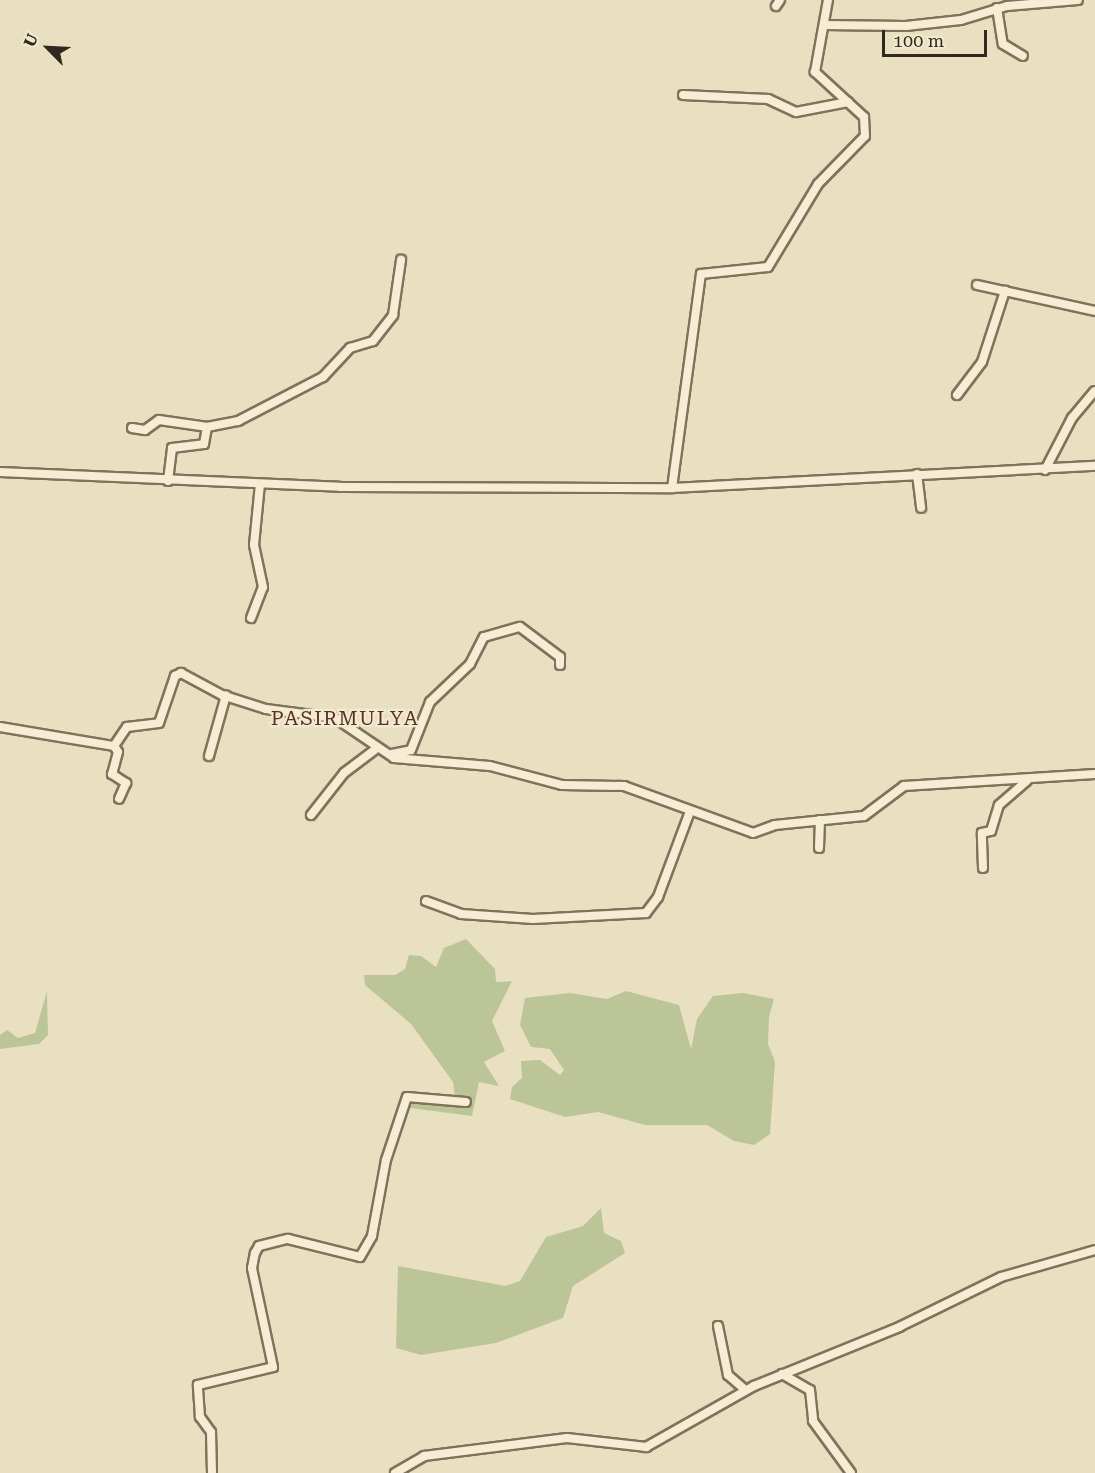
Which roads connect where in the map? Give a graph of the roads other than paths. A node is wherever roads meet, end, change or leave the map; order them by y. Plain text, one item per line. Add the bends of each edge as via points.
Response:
1 (828, 0) edge
2 (1078, 0) edge
3 (998, 8) junction
4 (824, 25) junction
5 (1023, 56) dead end
6 (683, 94) dead end
7 (848, 102) junction
8 (402, 260) dead end
9 (977, 285) dead end
10 (1005, 291) junction
11 (1095, 311) edge
12 (1095, 391) edge
13 (957, 395) dead end
14 (207, 427) junction
15 (132, 429) dead end
16 (1095, 466) edge
17 (1045, 470) junction
18 (0, 472) edge
19 (917, 474) junction
20 (168, 481) junction
21 (260, 484) junction
22 (672, 488) junction
23 (921, 508) dead end
24 (250, 618) dead end
25 (560, 665) dead end
26 (226, 695) junction
27 (0, 727) edge
28 (114, 746) junction
29 (379, 752) junction
30 (209, 756) dead end
31 (1095, 774) edge
32 (1027, 781) junction
33 (119, 799) dead end
34 (689, 814) junction
35 (311, 815) dead end
36 (819, 820) junction
37 (819, 848) dead end
38 (983, 868) dead end
39 (426, 901) dead end
40 (466, 1102) dead end
41 (1095, 1250) edge
42 (717, 1326) dead end
43 (782, 1374) junction
44 (745, 1390) junction
45 (212, 1473) edge
46 (395, 1473) edge
47 (851, 1473) edge

1 - 4 street
2 - 3 street
3 - 4 street via 961,20 906,26
3 - 5 street via 1004,44
4 - 7 street via 815,72
6 - 7 street via 768,99 796,112
7 - 22 street via 864,117 865,136 818,184 774,261 761,270 735,266 701,274
8 - 14 street via 397,308 373,341 361,341 323,377 269,409
9 - 10 street
10 - 11 street
10 - 13 street via 982,362
12 - 17 street via 1072,418
14 - 15 street via 159,420 145,430
14 - 20 street via 204,444 172,448
16 - 17 street
17 - 19 street
18 - 20 street
19 - 22 street
19 - 23 street
20 - 21 street
21 - 22 street
21 - 24 street via 254,545 263,587
25 - 29 street via 562,659 520,627 484,637 470,664 430,702 411,750
26 - 28 street via 177,673 159,723 127,727
26 - 29 street via 283,713 335,718
26 - 30 street
27 - 28 street
28 - 33 street via 118,752 112,774 126,783
29 - 34 street via 490,766 562,785 624,786
29 - 35 street via 344,773
31 - 32 street
32 - 36 street via 904,786 864,816
32 - 38 street via 999,805 991,831 982,832
34 - 36 street via 753,833
34 - 39 street via 658,897 646,913 533,919 461,914
36 - 37 street
40 - 45 street via 407,1097 386,1161 372,1236 360,1257 288,1239 259,1246 252,1268 273,1367 198,1385 200,1418 211,1432
41 - 43 street via 1001,1277
42 - 44 street via 728,1375
43 - 44 street
43 - 47 street via 810,1390 813,1421
44 - 46 street via 646,1446 567,1438 424,1456

